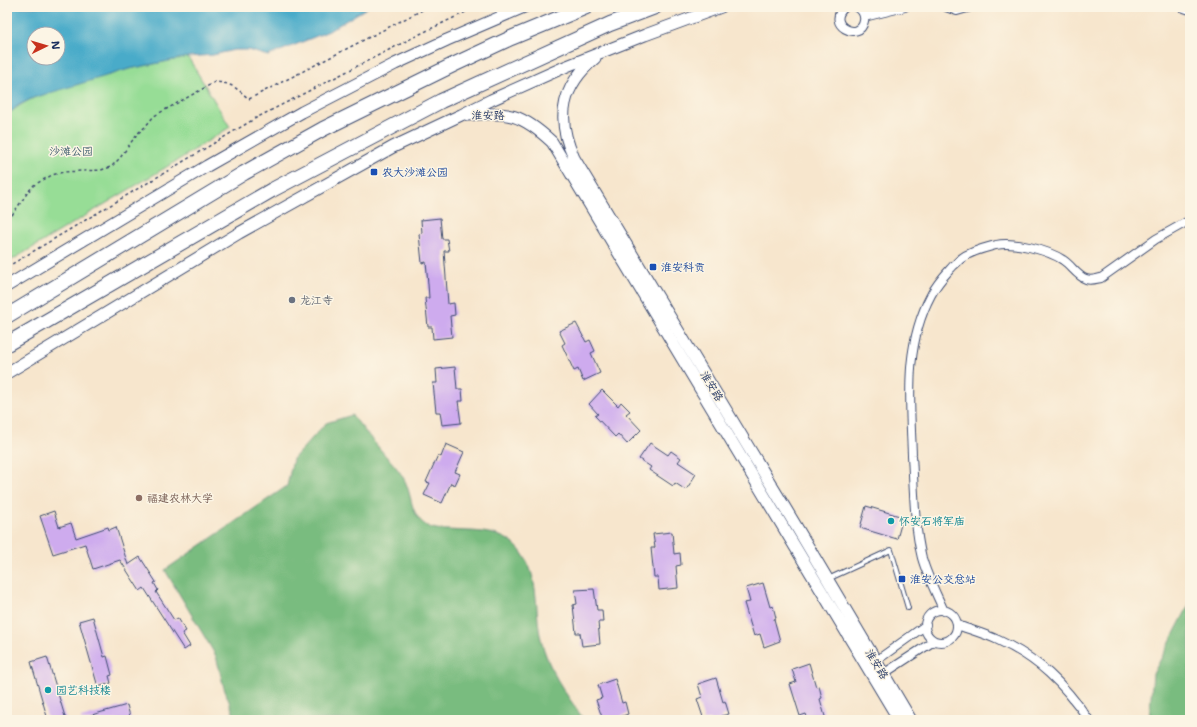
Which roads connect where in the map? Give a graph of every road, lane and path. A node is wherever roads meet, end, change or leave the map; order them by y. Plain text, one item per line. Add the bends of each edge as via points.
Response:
1 (428, 7) edge
2 (476, 7) edge
3 (524, 7) edge
4 (586, 7) edge
5 (655, 7) edge
6 (721, 7) edge
7 (845, 7) edge
8 (857, 7) edge
9 (904, 7) edge
10 (946, 7) edge
11 (971, 7) edge
12 (1181, 7) edge
13 (1190, 10) edge
14 (864, 17) junction
15 (603, 52) junction
16 (461, 115) junction
17 (7, 219) edge
18 (1190, 220) edge
19 (7, 267) edge
20 (7, 286) edge
21 (7, 316) edge
22 (7, 344) edge
23 (7, 373) edge
24 (827, 580) junction
25 (908, 608) dead end
26 (944, 611) junction
27 (926, 625) junction
28 (957, 625) junction
29 (934, 641) junction
30 (871, 664) junction
31 (879, 677) junction
32 (898, 720) edge
33 (911, 720) edge
34 (1090, 720) edge

1 - 17 path via 249,99 234,86 214,82 154,116 111,168 52,175 34,185
2 - 19 path via 256,118
3 - 20 main road via 395,64 302,112
4 - 21 highway via 453,65 324,129 244,173
5 - 22 highway via 610,24 441,101 272,190
6 - 15 main road
7 - 14 street via 839,18 844,29 856,30 862,25
8 - 14 street
9 - 14 street
10 - 11 street via 957,11
12 - 13 street
15 - 16 main road
15 - 24 main road, 淮安路 via 576,78 565,101 564,121 569,147
16 - 23 main road via 393,147 239,233
16 - 30 main road, 淮安路 via 492,113 513,116 536,127 552,142
18 - 26 street via 1093,280 1086,280 1063,260 1051,254 1009,244 984,248 962,258 936,285 917,328 910,386 918,536 924,566
24 - 25 lane via 891,550
24 - 30 main road, 淮安路
26 - 27 street via 934,612
26 - 28 street via 953,616
27 - 29 street via 928,635
27 - 30 street
28 - 29 street via 955,635 951,639
28 - 34 street via 997,640 1030,658 1068,691
29 - 31 street
30 - 31 main road, 淮安路
31 - 32 main road, 淮安路
31 - 33 main road, 淮安路

